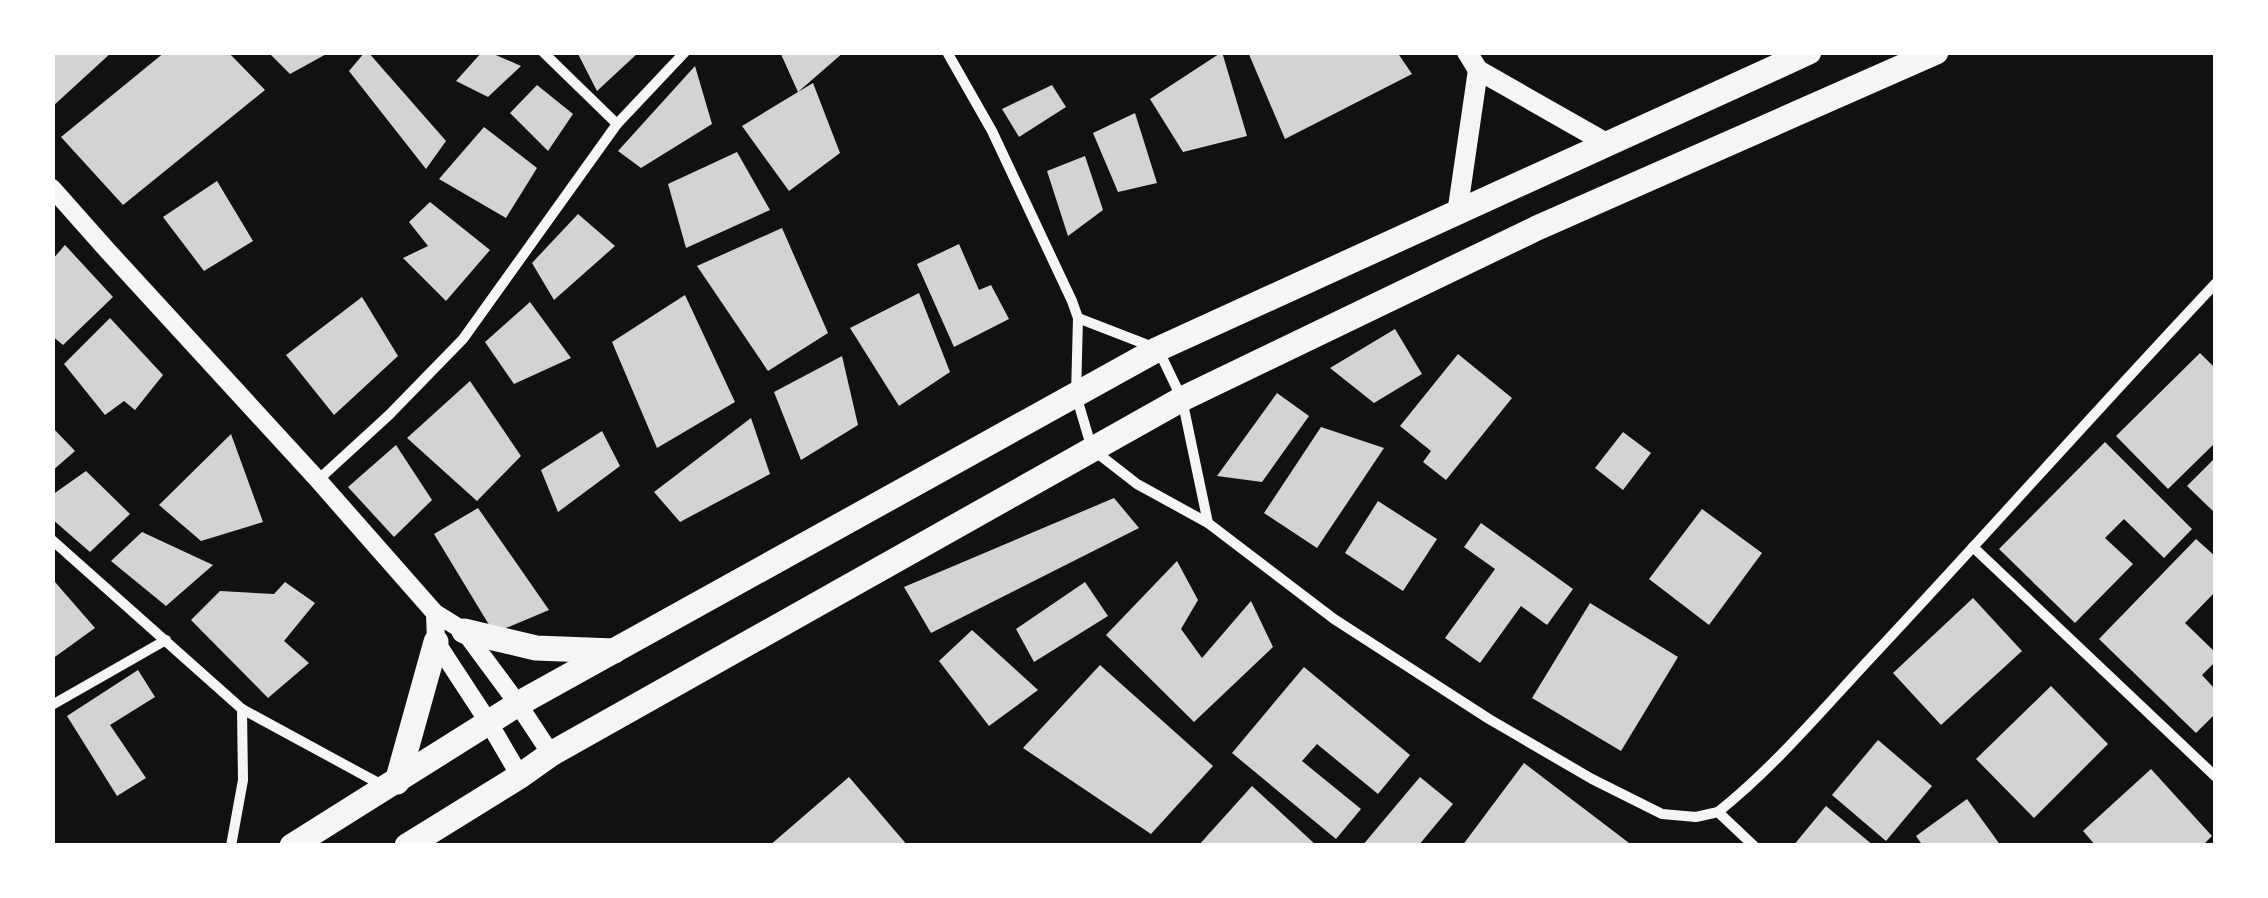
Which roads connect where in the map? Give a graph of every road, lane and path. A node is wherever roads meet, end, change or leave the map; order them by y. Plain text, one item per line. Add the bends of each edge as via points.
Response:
1 (544, 52) edge
2 (685, 52) edge
3 (947, 52) edge
4 (1809, 52) edge
5 (1936, 52) edge
6 (1474, 59) edge
7 (617, 124) junction
8 (1608, 144) junction
9 (52, 188) edge
10 (1457, 214) junction
11 (2216, 283) edge
12 (1078, 318) junction
13 (1158, 349) junction
14 (1076, 395) junction
15 (1182, 399) junction
16 (1092, 449) junction
17 (318, 480) junction
18 (1208, 523) junction
19 (52, 540) edge
20 (1973, 547) junction
21 (435, 613) junction
22 (464, 631) junction
23 (166, 640) junction
24 (436, 642) junction
25 (614, 650) junction
26 (518, 704) junction
27 (52, 705) edge
28 (242, 709) junction
29 (489, 722) junction
30 (551, 754) junction
31 (520, 776) junction
32 (2216, 777) edge
33 (392, 785) junction
34 (1718, 812) junction
35 (231, 846) edge
36 (292, 846) edge
37 (407, 846) edge
38 (1754, 846) edge

1 - 7 street
2 - 7 street
3 - 12 street via 992,130
4 - 8 main road
5 - 15 main road via 1537,228
6 - 8 main road
6 - 10 main road
7 - 17 street via 463,339
8 - 10 main road
9 - 17 street
10 - 13 main road
11 - 20 street
12 - 13 street
12 - 14 street
13 - 14 main road
13 - 15 street
14 - 16 street
14 - 25 main road
15 - 16 main road
15 - 18 street
16 - 18 street
16 - 30 main road
17 - 21 street
18 - 34 street via 1334,619 1575,769 1662,814
19 - 23 street
20 - 32 street
20 - 34 street
21 - 22 street
21 - 24 street
22 - 25 main road via 536,648
22 - 26 street
23 - 27 street
23 - 28 street
24 - 29 street
24 - 33 main road
25 - 26 main road
26 - 29 main road
26 - 30 street
28 - 33 street
28 - 35 street via 243,780
29 - 31 street
29 - 33 main road
30 - 31 main road
31 - 37 main road
33 - 36 main road
34 - 38 street

